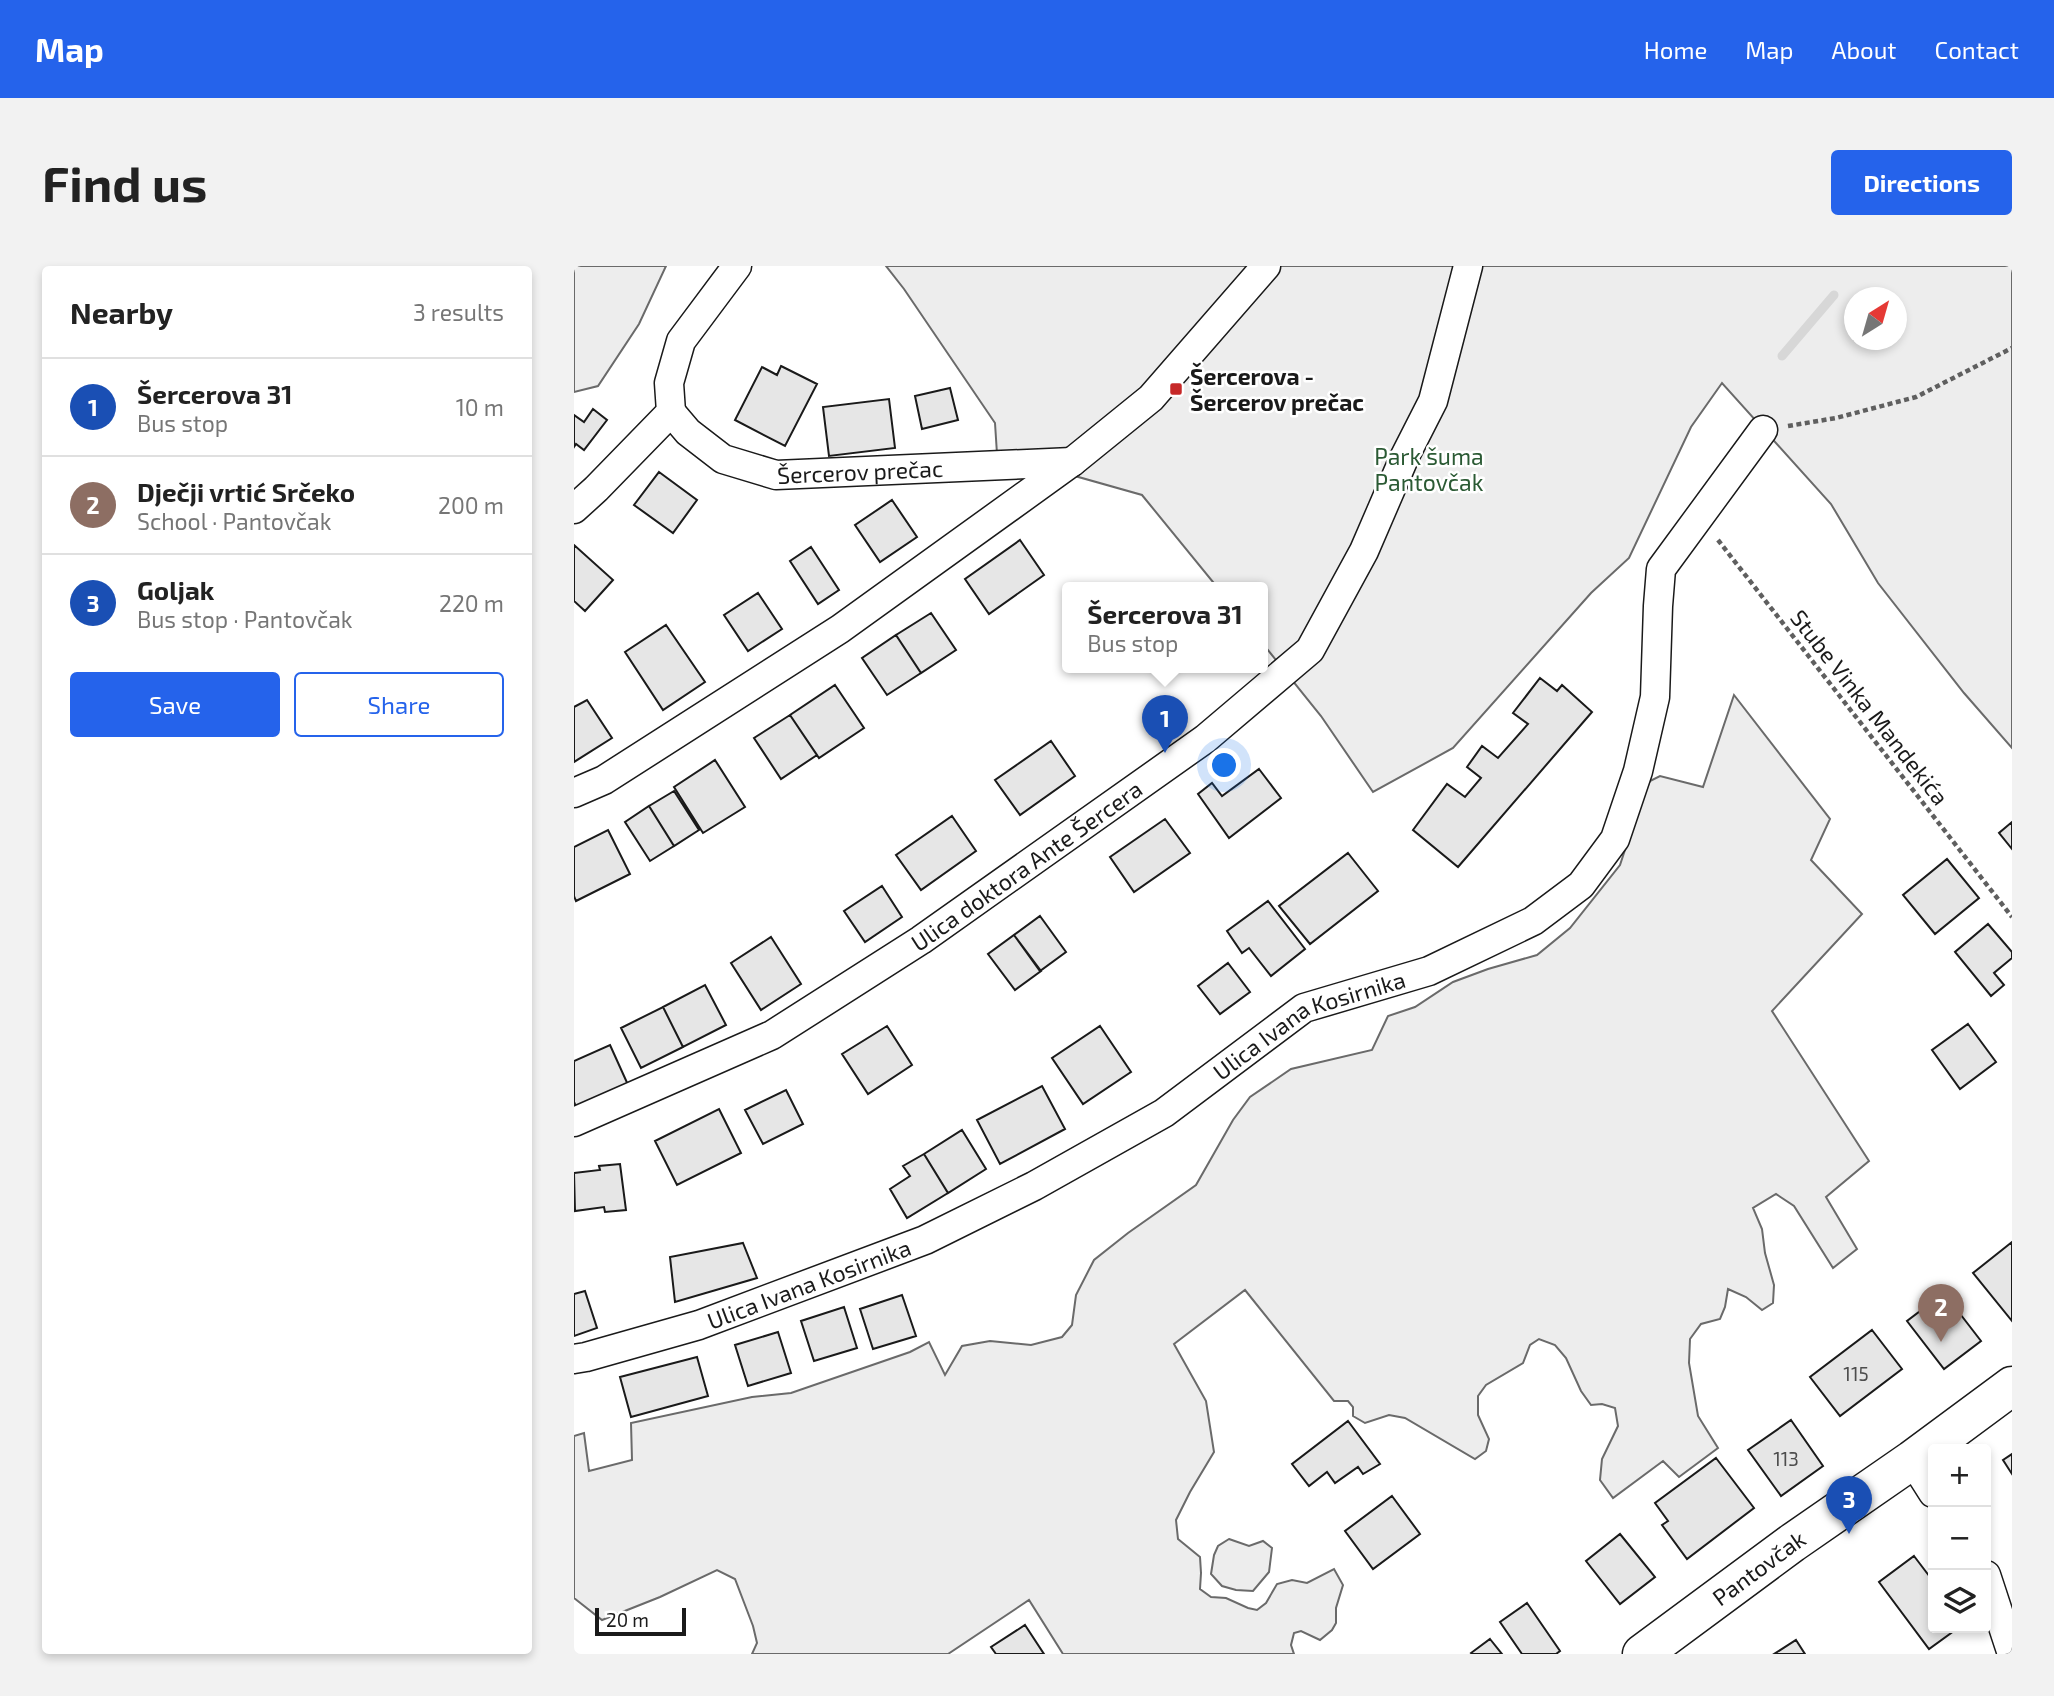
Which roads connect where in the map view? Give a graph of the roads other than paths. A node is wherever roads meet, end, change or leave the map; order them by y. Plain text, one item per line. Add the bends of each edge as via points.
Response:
1 (737, 266) edge
2 (1266, 266) edge
3 (1468, 266) edge
4 (670, 412) junction
5 (1763, 430) road end
6 (1072, 462) junction
7 (574, 509) edge
8 (574, 793) edge
9 (574, 1122) edge
10 (574, 1359) edge
11 (2012, 1386) edge
12 (1912, 1460) junction
13 (1928, 1485) edge
14 (1991, 1590) edge
15 (1642, 1654) edge
16 (2012, 1654) edge

1 - 4 street via 681,341 669,383
2 - 6 street via 1151,398
3 - 9 street, Ulica doktora Ante Šercera via 1433,401 1364,551 1310,650 1205,739 899,955 772,1035
4 - 6 street, Šercerov prečac via 723,459 776,475
4 - 7 street
5 - 10 street, Ulica Ivana Kosirnika via 1661,569 1656,697 1638,771 1615,838 1581,885 1562,900 1533,922 1429,971 1304,1008 1164,1112 925,1240 699,1325
6 - 8 street via 840,629 604,780
11 - 12 main road, Pantovčak
12 - 13 street
12 - 15 main road, Pantovčak
14 - 16 street

